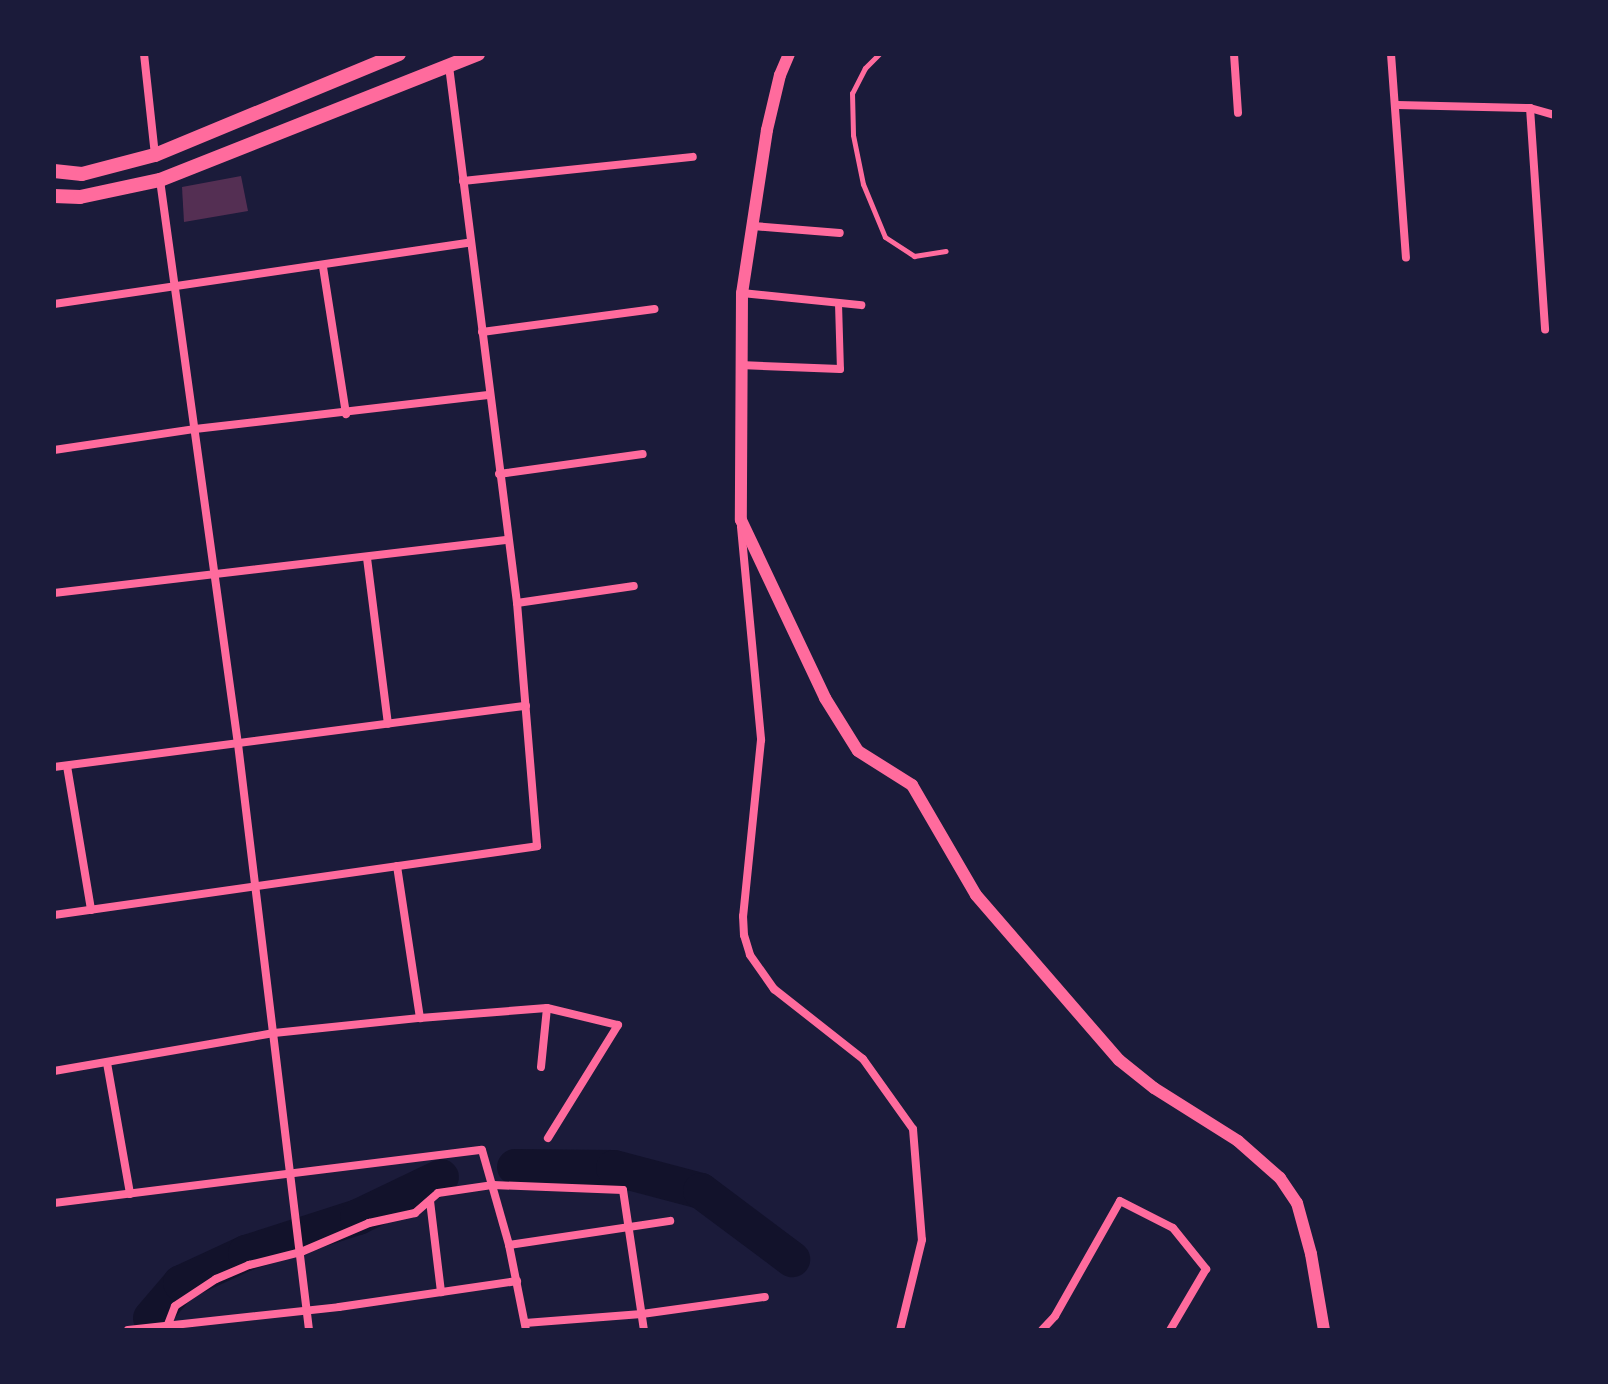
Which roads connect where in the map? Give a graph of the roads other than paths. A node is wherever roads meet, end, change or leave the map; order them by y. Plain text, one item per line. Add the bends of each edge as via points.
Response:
1 (144, 54) edge
2 (399, 54) edge
3 (478, 54) edge
4 (789, 54) edge
5 (879, 54) edge
6 (1234, 54) edge
7 (1391, 54) edge
8 (449, 66) junction
9 (1397, 105) junction
10 (1530, 108) junction
11 (1238, 113) dead end
12 (1554, 115) edge
13 (155, 155) junction
14 (693, 157) dead end
15 (54, 171) edge
16 (160, 180) junction
17 (463, 181) junction
18 (54, 196) edge
19 (753, 226) junction
20 (840, 233) dead end
21 (469, 243) junction
22 (946, 251) dead end
23 (1406, 257) dead end
24 (323, 267) junction
25 (176, 288) junction
26 (742, 293) junction
27 (838, 303) junction
28 (54, 304) edge
29 (861, 305) dead end
30 (654, 309) dead end
31 (1545, 329) dead end
32 (482, 332) junction
33 (740, 365) junction
34 (840, 369) joint
35 (488, 395) junction
36 (346, 414) junction
37 (195, 429) junction
38 (54, 450) edge
39 (643, 454) dead end
40 (499, 474) junction
41 (741, 520) junction
42 (508, 540) junction
43 (367, 558) junction
44 (215, 575) junction
45 (634, 586) dead end
46 (54, 593) edge
47 (517, 603) junction
48 (526, 706) junction
49 (388, 724) junction
50 (238, 744) junction
51 (67, 766) junction
52 (54, 767) edge
53 (397, 866) junction
54 (254, 887) junction
55 (91, 910) junction
56 (54, 915) edge
57 (547, 1008) junction
58 (420, 1018) junction
59 (274, 1033) junction
60 (107, 1063) junction
61 (541, 1067) dead end
62 (54, 1071) edge
63 (548, 1138) dead end
64 (292, 1175) junction
65 (493, 1185) junction
66 (130, 1194) junction
67 (430, 1201) junction
68 (54, 1203) edge
69 (670, 1221) dead end
70 (629, 1226) junction
71 (509, 1245) junction
72 (300, 1249) junction
73 (517, 1281) junction
74 (441, 1292) junction
75 (765, 1297) dead end
76 (306, 1310) junction
77 (642, 1314) junction
78 (525, 1326) edge
79 (167, 1327) junction
80 (128, 1330) edge
81 (309, 1330) edge
82 (644, 1330) edge
83 (900, 1330) edge
84 (1042, 1330) edge
85 (1170, 1330) edge
86 (1324, 1330) edge

1 - 13 street
2 - 13 main road
3 - 8 main road
4 - 19 street via 767,130
5 - 22 lane via 852,93 853,135 863,184 885,237 914,256
6 - 11 street
7 - 9 street
8 - 16 main road
8 - 17 street
9 - 10 street
9 - 23 street
10 - 12 street
10 - 31 street
13 - 15 main road via 82,174
14 - 17 street
16 - 18 main road via 80,197
16 - 25 street
17 - 21 street
19 - 20 street
19 - 26 street
21 - 24 street
21 - 32 street
24 - 25 street
24 - 36 street
25 - 28 street
25 - 37 street
26 - 27 street
26 - 33 street
27 - 29 street
27 - 34 street
30 - 32 street
32 - 35 street
33 - 34 street
33 - 41 street
35 - 36 street
35 - 40 street
36 - 37 street
37 - 38 street
37 - 44 street
39 - 40 street
40 - 42 street
41 - 83 street via 761,740 744,935 750,955 774,989 863,1059 913,1129 922,1240
41 - 86 street via 825,698 858,751 912,785 976,895 1119,1060 1238,1141 1280,1178 1297,1203
42 - 43 street
42 - 47 street
43 - 44 street
43 - 49 street
44 - 46 street
44 - 50 street
45 - 47 street
47 - 48 street
48 - 49 street
48 - 53 street via 537,846
49 - 50 street
50 - 51 street
50 - 54 street
51 - 52 street
51 - 55 street
53 - 54 street
53 - 58 street
54 - 55 street
54 - 59 street
55 - 56 street
57 - 58 street
57 - 61 street
57 - 63 street via 618,1025
58 - 59 street
59 - 60 street
59 - 64 street
60 - 62 street
60 - 66 street
64 - 65 street via 482,1150
64 - 66 street
64 - 72 street
65 - 67 street via 449,1190
65 - 70 street via 623,1190
65 - 71 street
66 - 68 street
67 - 72 street via 415,1213 369,1223
67 - 74 street
69 - 70 street
70 - 71 street
70 - 77 street
71 - 73 street
72 - 76 street
72 - 79 street via 216,1279 175,1306
73 - 74 street
73 - 78 street
74 - 76 street
75 - 77 street
76 - 79 street
76 - 81 street
77 - 78 street
77 - 82 street
79 - 80 street
84 - 85 street via 1120,1201 1173,1228 1206,1269

